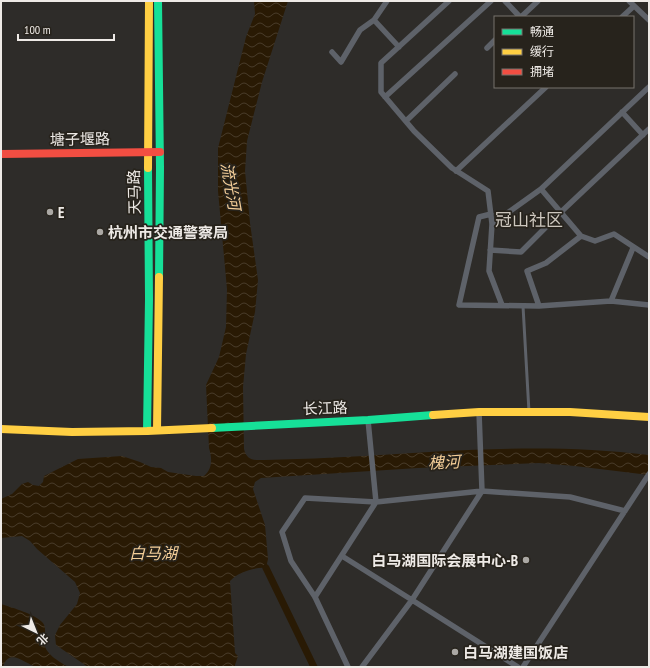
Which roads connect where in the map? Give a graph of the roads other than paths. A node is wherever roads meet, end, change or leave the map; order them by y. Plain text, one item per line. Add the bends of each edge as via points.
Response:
1 (149, 1) edge
2 (158, 1) edge
3 (387, 1) edge
4 (438, 1) edge
5 (449, 1) edge
6 (491, 1) edge
7 (505, 1) edge
8 (538, 1) edge
9 (629, 1) edge
10 (634, 6) junction
11 (443, 7) junction
12 (519, 16) edge
13 (521, 16) edge
14 (623, 16) edge
15 (374, 20) junction
16 (649, 20) edge
17 (494, 41) edge
18 (398, 47) junction
19 (487, 48) dead end
20 (332, 52) dead end
21 (454, 74) dead end
22 (649, 87) edge
23 (545, 88) edge
24 (385, 98) junction
25 (622, 112) junction
26 (406, 121) junction
27 (647, 132) edge
28 (148, 152) junction
29 (160, 152) junction
30 (1, 154) edge
31 (456, 170) junction
32 (541, 189) junction
33 (561, 212) junction
34 (491, 214) junction
35 (492, 224) junction
36 (581, 236) junction
37 (633, 248) junction
38 (490, 250) junction
39 (649, 258) edge
40 (611, 301) junction
41 (502, 305) junction
42 (649, 305) edge
43 (523, 306) junction
44 (539, 306) junction
45 (479, 412) junction
46 (529, 412) junction
47 (649, 417) edge
48 (368, 420) junction
49 (1, 429) edge
50 (147, 430) junction
51 (157, 430) junction
52 (648, 476) edge
53 (482, 491) junction
54 (376, 502) junction
55 (625, 511) junction
56 (342, 556) junction
57 (315, 597) junction
58 (412, 600) junction
59 (348, 667) edge
60 (362, 667) edge
61 (518, 667) edge
62 (523, 667) edge

1 - 28 main road, 天马路
2 - 29 main road, 天马路
3 - 15 street
4 - 11 street
5 - 11 street
6 - 24 street
7 - 12 street
8 - 13 street
9 - 10 street
10 - 14 street
10 - 16 street
11 - 18 street
15 - 18 street
15 - 20 street via 360,30 342,62
17 - 19 street
18 - 24 street via 381,63 381,92
21 - 26 street
22 - 25 street
23 - 31 street
24 - 26 street
25 - 27 street
25 - 32 street
26 - 31 street
27 - 33 street
28 - 29 main road, 塘子堰路
28 - 30 main road, 塘子堰路
28 - 50 main road, 天马路 via 150,299
29 - 51 main road, 天马路
31 - 34 street via 488,191
32 - 33 street
32 - 35 street
33 - 36 street
33 - 38 street via 521,252
34 - 35 street
34 - 41 street via 479,217 459,305
35 - 38 street
36 - 37 street via 595,241 614,234
36 - 44 street via 546,263 527,271
37 - 39 street
37 - 40 street
38 - 41 street via 489,271
40 - 42 street
40 - 44 street
41 - 43 street
43 - 44 street
43 - 46 lane
45 - 46 main road, 长江路
45 - 48 main road, 长江路
45 - 53 street
46 - 47 main road, 长江路
48 - 51 main road, 长江路
48 - 54 street
49 - 50 main road, 长江路 via 72,432
50 - 51 main road, 长江路
52 - 55 street
53 - 54 street
53 - 55 street via 570,497
53 - 58 street
54 - 56 street
54 - 57 street via 305,498 282,532 291,561
55 - 62 street
56 - 57 street
56 - 58 street
57 - 59 street
58 - 60 street
58 - 61 street

